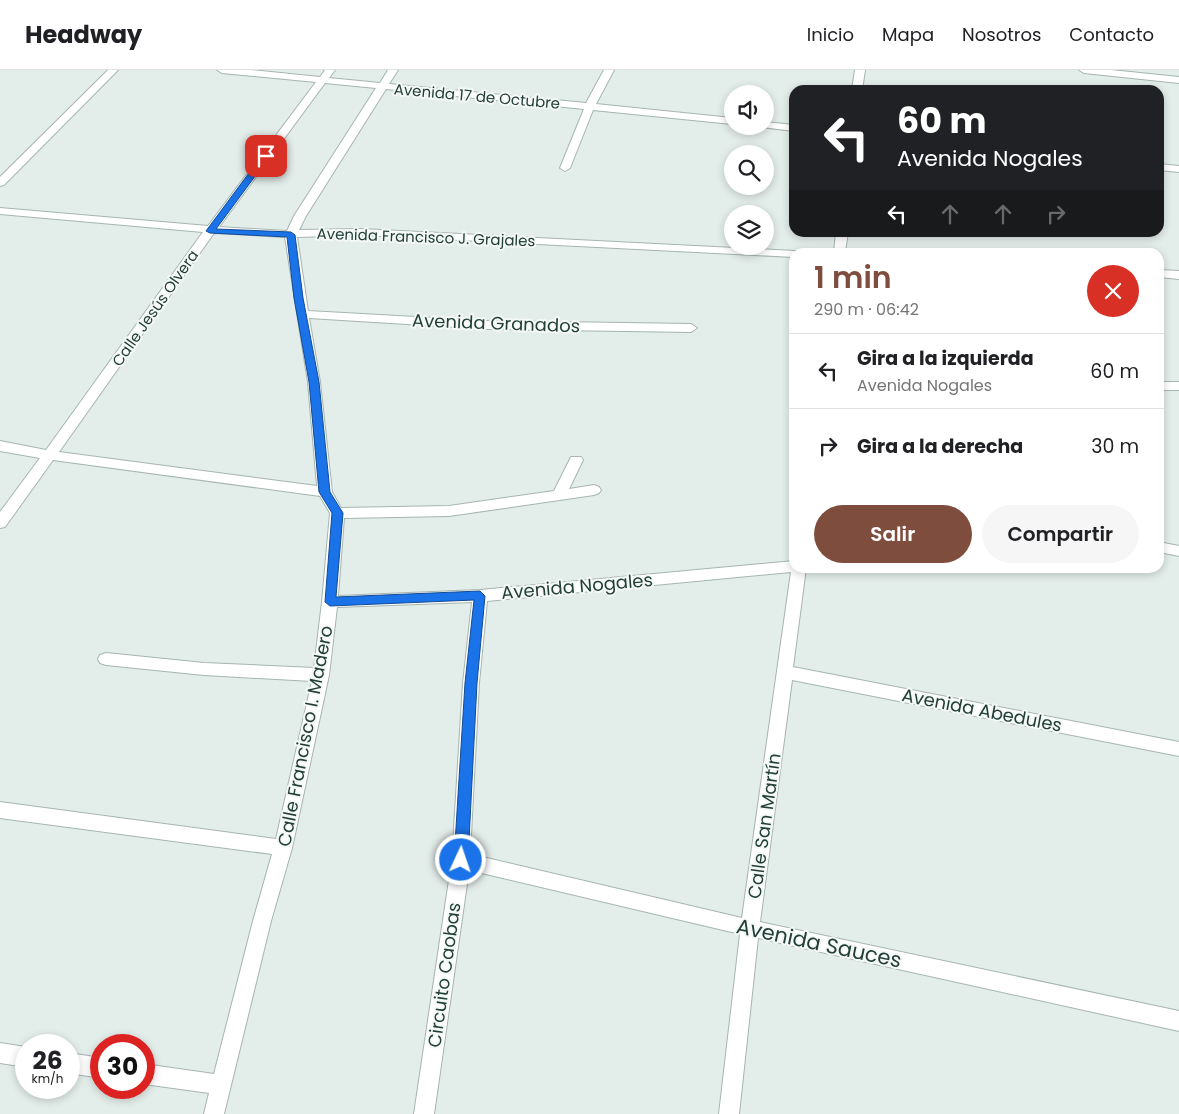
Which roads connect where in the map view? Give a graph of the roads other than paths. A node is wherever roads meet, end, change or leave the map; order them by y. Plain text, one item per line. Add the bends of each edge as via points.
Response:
1 (113, 70) edge
2 (222, 70) edge
3 (330, 70) edge
4 (393, 70) edge
5 (608, 70) edge
6 (860, 70) edge
7 (1084, 70) edge
8 (323, 80) junction
9 (1179, 80) edge
10 (858, 85) edge
11 (382, 86) junction
12 (590, 106) junction
13 (724, 120) edge
14 (774, 125) edge
15 (789, 127) edge
16 (564, 168) dead end
17 (1164, 168) edge
18 (1179, 169) edge
19 (0, 183) edge
20 (0, 211) edge
21 (210, 231) junction
22 (291, 235) junction
23 (789, 254) edge
24 (1164, 274) edge
25 (1179, 275) edge
26 (302, 314) junction
27 (691, 328) dead end
28 (1164, 386) edge
29 (1179, 386) edge
30 (0, 446) edge
31 (50, 455) junction
32 (576, 460) dead end
33 (594, 490) dead end
34 (325, 492) junction
35 (559, 495) junction
36 (337, 513) junction
37 (0, 524) edge
38 (1164, 548) edge
39 (1179, 551) edge
40 (789, 566) edge
41 (798, 573) edge
42 (480, 596) junction
43 (330, 602) junction
44 (106, 659) dead end
45 (785, 672) junction
46 (321, 676) junction
47 (1179, 749) edge
48 (0, 810) edge
49 (283, 848) junction
50 (461, 860) junction
51 (750, 928) junction
52 (1179, 1021) edge
53 (0, 1053) edge
54 (15, 1055) edge
55 (155, 1076) edge
56 (221, 1085) junction
57 (214, 1114) edge
58 (424, 1114) edge
59 (729, 1114) edge

1 - 19 street
2 - 8 street, Avenida 17 de Octubre
3 - 8 street, Calle Jesús Olvera
4 - 11 street
5 - 12 street
6 - 10 street
7 - 9 street
8 - 11 street, Avenida 17 de Octubre
8 - 21 street, Calle Jesús Olvera
11 - 12 street, Avenida 17 de Octubre
11 - 22 street
12 - 13 street, Avenida 17 de Octubre
12 - 16 street
14 - 15 street
17 - 18 street
20 - 21 street, Avenida Francisco J. Grajales
21 - 22 street, Avenida Francisco J. Grajales
21 - 31 street, Calle Jesús Olvera
22 - 23 street, Avenida Francisco J. Grajales via 361,232
22 - 26 street
24 - 25 street
26 - 27 street, Avenida Granados via 488,325
26 - 34 street via 314,382
28 - 29 street
30 - 31 street
31 - 34 street
31 - 37 street, Calle Jesús Olvera
32 - 35 street
33 - 35 street
34 - 36 street
35 - 36 street via 449,511
36 - 43 street, Calle Francisco I. Madero
38 - 39 street
40 - 42 street, Avenida Nogales
41 - 45 street, Calle San Martín
42 - 43 street, Avenida Nogales
42 - 50 street, Circuito Caobas via 471,683
43 - 46 street, Calle Francisco I. Madero
44 - 46 street
45 - 47 street, Avenida Abedules
45 - 51 street, Calle San Martín
46 - 49 street, Calle Francisco I. Madero
48 - 49 street
49 - 56 street, Calle Francisco I. Madero
50 - 51 street, Avenida Sauces
50 - 58 street, Circuito Caobas
51 - 52 street, Avenida Sauces
51 - 59 street, Calle San Martín
53 - 54 street
55 - 56 street
56 - 57 street, Calle Francisco I. Madero

